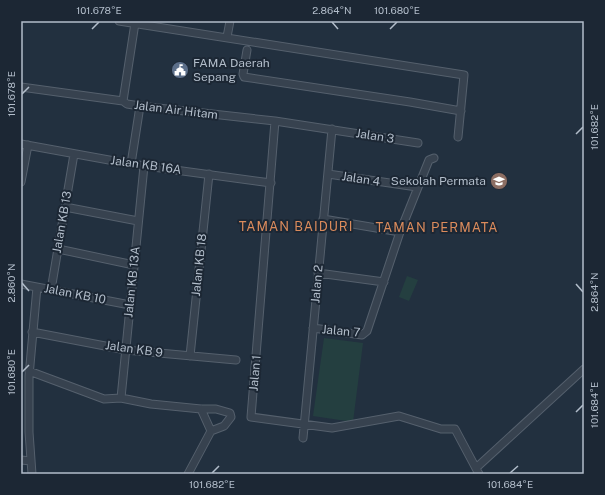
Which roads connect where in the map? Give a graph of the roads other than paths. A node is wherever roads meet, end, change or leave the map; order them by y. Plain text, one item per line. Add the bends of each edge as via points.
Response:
1 (120, 21) edge
2 (176, 21) edge
3 (230, 21) edge
4 (134, 23) junction
5 (175, 29) junction
6 (227, 37) junction
7 (247, 50) dead end
8 (21, 87) edge
9 (123, 101) junction
10 (140, 106) junction
11 (461, 111) junction
12 (275, 121) junction
13 (332, 129) junction
14 (458, 137) dead end
15 (418, 143) dead end
16 (24, 144) edge
17 (74, 154) junction
18 (434, 158) dead end
19 (131, 164) junction
20 (144, 166) junction
21 (209, 174) junction
22 (328, 174) junction
23 (21, 182) edge
24 (271, 183) junction
25 (417, 187) junction
26 (65, 207) junction
27 (324, 219) junction
28 (138, 221) junction
29 (400, 232) junction
30 (58, 249) junction
31 (134, 264) junction
32 (318, 273) junction
33 (384, 282) junction
34 (21, 284) edge
35 (37, 287) junction
36 (51, 290) junction
37 (130, 305) junction
38 (313, 328) junction
39 (32, 332) junction
40 (126, 350) junction
41 (190, 356) junction
42 (236, 360) dead end
43 (584, 369) edge
44 (26, 374) edge
45 (121, 398) junction
46 (201, 409) junction
47 (304, 424) junction
48 (211, 431) junction
49 (303, 438) dead end
50 (21, 460) edge
51 (31, 462) junction
52 (477, 471) edge
53 (32, 474) edge
54 (188, 474) edge

1 - 4 street
2 - 5 street
3 - 6 street
4 - 5 street
4 - 9 street
5 - 6 street
6 - 11 street via 464,75
7 - 11 street via 244,77
8 - 9 street, Jalan Air Hitam
9 - 10 street, Jalan Air Hitam
10 - 12 street, Jalan Air Hitam
10 - 19 street
11 - 14 street
12 - 13 street, Jalan Air Hitam
12 - 24 street, Jalan 1
13 - 15 street, Jalan 3
13 - 22 street, Jalan 2
16 - 17 street, Jalan KB 16A
16 - 23 street
17 - 19 street, Jalan KB 16A
17 - 26 street, Jalan KB 13
18 - 25 street via 429,160
19 - 20 street, Jalan KB 16A
20 - 21 street, Jalan KB 16A
20 - 28 street, Jalan KB 13A
21 - 24 street, Jalan KB 16A
21 - 41 street, Jalan KB 18
22 - 25 street, Jalan 4
22 - 27 street, Jalan 2
24 - 47 street, Jalan 1 via 251,417
25 - 29 street
26 - 28 street
26 - 30 street, Jalan KB 13
27 - 29 street
27 - 32 street, Jalan 2
28 - 31 street, Jalan KB 13A
29 - 33 street
30 - 31 street
30 - 36 street, Jalan KB 13
31 - 37 street, Jalan KB 13A
32 - 33 street
32 - 38 street, Jalan 2
33 - 38 street, Jalan 7 via 367,331 362,335
34 - 35 street, Jalan KB 10
35 - 36 street, Jalan KB 10
35 - 39 street
36 - 37 street, Jalan KB 10
37 - 40 street, Jalan KB 13A
38 - 47 street, Jalan 2
39 - 40 street, Jalan KB 9
39 - 44 street
40 - 41 street, Jalan KB 9
40 - 45 street, Jalan KB 13A
41 - 42 street, Jalan KB 9
43 - 52 street
44 - 45 street via 104,399
44 - 51 street
45 - 46 street
46 - 48 street
46 - 48 street via 230,412 231,417 224,426
47 - 49 street, Jalan 2
47 - 52 street, Jalan 1 via 332,428 399,416 441,429 455,429
48 - 54 street
50 - 51 street
51 - 53 street

